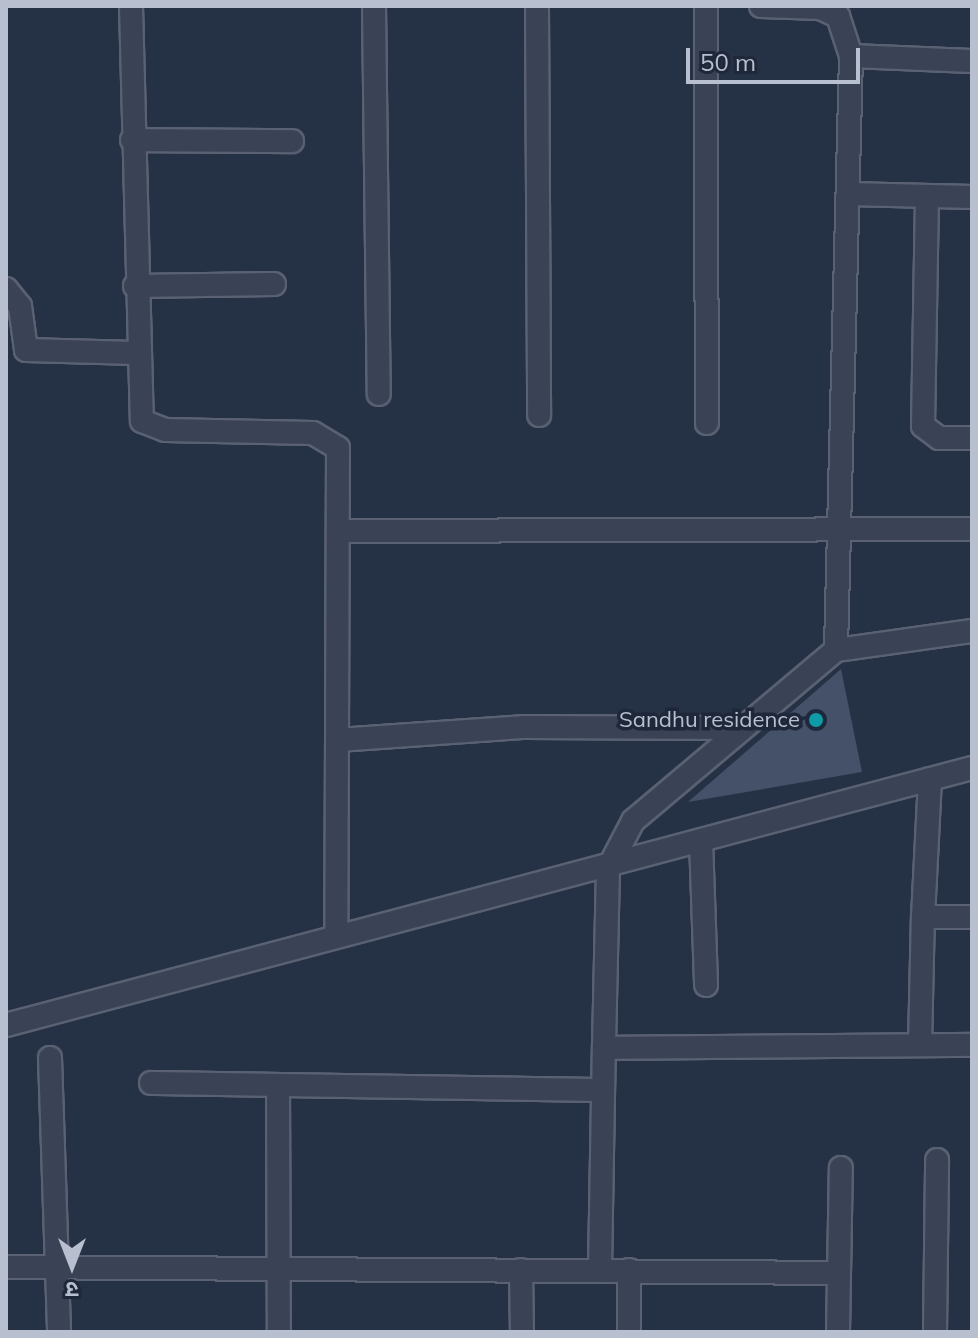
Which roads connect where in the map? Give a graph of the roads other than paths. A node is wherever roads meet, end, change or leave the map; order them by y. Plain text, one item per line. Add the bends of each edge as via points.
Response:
1 (131, 6) edge
2 (374, 6) edge
3 (537, 6) edge
4 (706, 6) edge
5 (761, 6) edge
6 (851, 56) junction
7 (972, 61) edge
8 (132, 140) junction
9 (292, 141) dead end
10 (849, 194) junction
11 (927, 197) junction
12 (972, 197) edge
13 (274, 284) dead end
14 (135, 286) junction
15 (6, 289) edge
16 (136, 353) junction
17 (379, 394) dead end
18 (539, 415) dead end
19 (707, 423) dead end
20 (972, 438) edge
21 (972, 529) edge
22 (341, 531) junction
23 (839, 532) junction
24 (972, 631) edge
25 (836, 650) junction
26 (739, 728) junction
27 (338, 740) junction
28 (972, 768) edge
29 (930, 779) junction
30 (701, 840) junction
31 (608, 869) junction
32 (923, 917) junction
33 (972, 917) edge
34 (336, 936) junction
35 (706, 985) dead end
36 (6, 1025) edge
37 (920, 1045) junction
38 (972, 1045) edge
39 (604, 1048) junction
40 (50, 1058) dead end
41 (151, 1083) dead end
42 (278, 1085) junction
43 (603, 1090) junction
44 (937, 1160) dead end
45 (841, 1168) dead end
46 (278, 1265) junction
47 (59, 1266) junction
48 (6, 1267) edge
49 (600, 1269) junction
50 (521, 1270) junction
51 (629, 1270) junction
52 (838, 1273) junction
53 (59, 1332) edge
54 (279, 1332) edge
55 (522, 1332) edge
56 (629, 1332) edge
57 (838, 1332) edge
58 (935, 1332) edge

1 - 8 street
2 - 17 street
3 - 18 street
4 - 19 street
5 - 6 street via 820,8 838,16
6 - 7 street
6 - 10 street
8 - 9 street
8 - 14 street
10 - 11 street
10 - 23 street
11 - 12 street
11 - 20 street via 923,426 939,438
13 - 14 street
14 - 16 street
15 - 16 street via 20,306 26,350
16 - 22 street via 138,409 152,427 328,437 338,448
21 - 23 street
22 - 23 street
22 - 27 street
23 - 25 street
24 - 25 street
25 - 26 street
26 - 27 street via 526,727
26 - 31 street via 633,821
27 - 34 street
28 - 29 street
29 - 30 street
29 - 32 street
30 - 31 street
30 - 35 street
31 - 34 street
31 - 39 street
32 - 33 street
32 - 37 street
34 - 36 street
37 - 38 street
37 - 39 street
39 - 43 street
40 - 47 street
41 - 42 street
42 - 43 street
42 - 46 street
43 - 49 street
44 - 58 street
45 - 52 street
46 - 47 street
46 - 50 street
46 - 54 street
47 - 48 street
47 - 53 street
49 - 50 street
49 - 51 street
50 - 55 street
51 - 52 street
51 - 56 street
52 - 57 street

